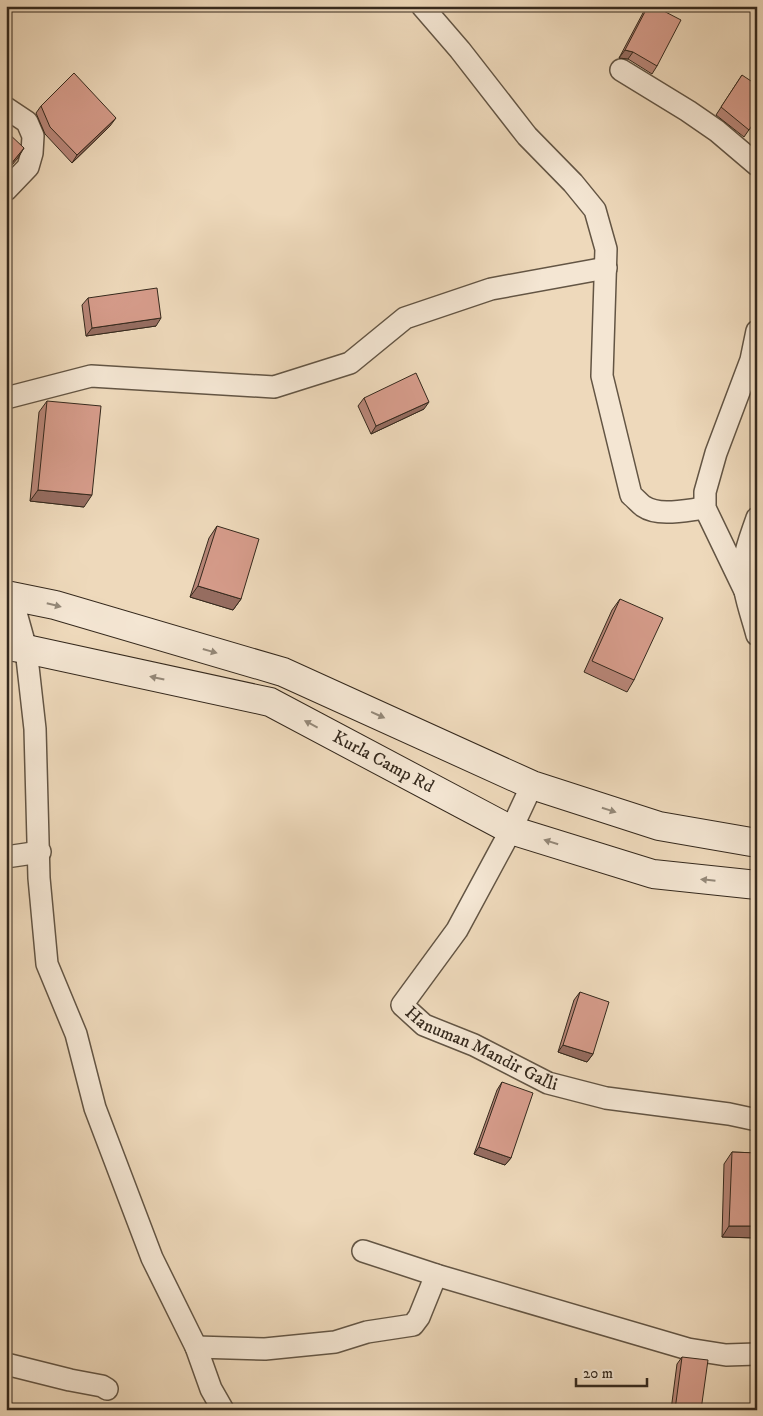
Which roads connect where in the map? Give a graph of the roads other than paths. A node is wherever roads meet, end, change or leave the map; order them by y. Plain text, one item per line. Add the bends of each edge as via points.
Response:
1 (422, 6) edge
2 (621, 70) dead end
3 (6, 108) edge
4 (757, 165) edge
5 (6, 190) edge
6 (606, 268) junction
7 (757, 331) edge
8 (6, 398) edge
9 (705, 508) junction
10 (757, 518) edge
11 (745, 591) junction
12 (8, 595) edge
13 (757, 635) edge
14 (16, 648) edge
15 (532, 785) junction
16 (511, 830) junction
17 (757, 843) edge
18 (40, 852) junction
19 (6, 857) edge
20 (757, 885) edge
21 (757, 1120) edge
22 (363, 1251) dead end
23 (436, 1274) junction
24 (196, 1347) junction
25 (757, 1354) edge
26 (6, 1364) edge
27 (107, 1389) dead end
28 (222, 1410) edge

1 - 6 street via 527,136 595,210 606,250
2 - 4 street via 717,131
3 - 5 street via 27,122 33,136 28,167
6 - 8 street via 491,289 405,318 350,363 274,387 91,376
6 - 9 street via 602,376 631,495 654,511
7 - 9 street via 751,360 716,454 705,492
9 - 11 street
10 - 11 street via 743,565
11 - 13 street
12 - 14 street
12 -> 15 main road, Kurla Camp Rd via 56,605 283,672
16 -> 14 main road, Kurla Camp Rd via 270,702
14 - 18 street via 35,729
15 - 16 street, Hanuman Mandir Galli
15 -> 17 main road, Kurla Camp Rd via 659,826
20 -> 16 main road, Kurla Camp Rd via 653,874
16 - 21 street, Hanuman Mandir Galli via 457,930 402,1005 424,1026 474,1045 548,1082 606,1098
18 - 19 street
18 - 24 street via 39,878 47,964 76,1034 95,1108 152,1258
22 - 23 street
23 - 24 street via 413,1325 326,1343 265,1349
23 - 25 street via 688,1350 726,1355
24 - 28 street
26 - 27 street

